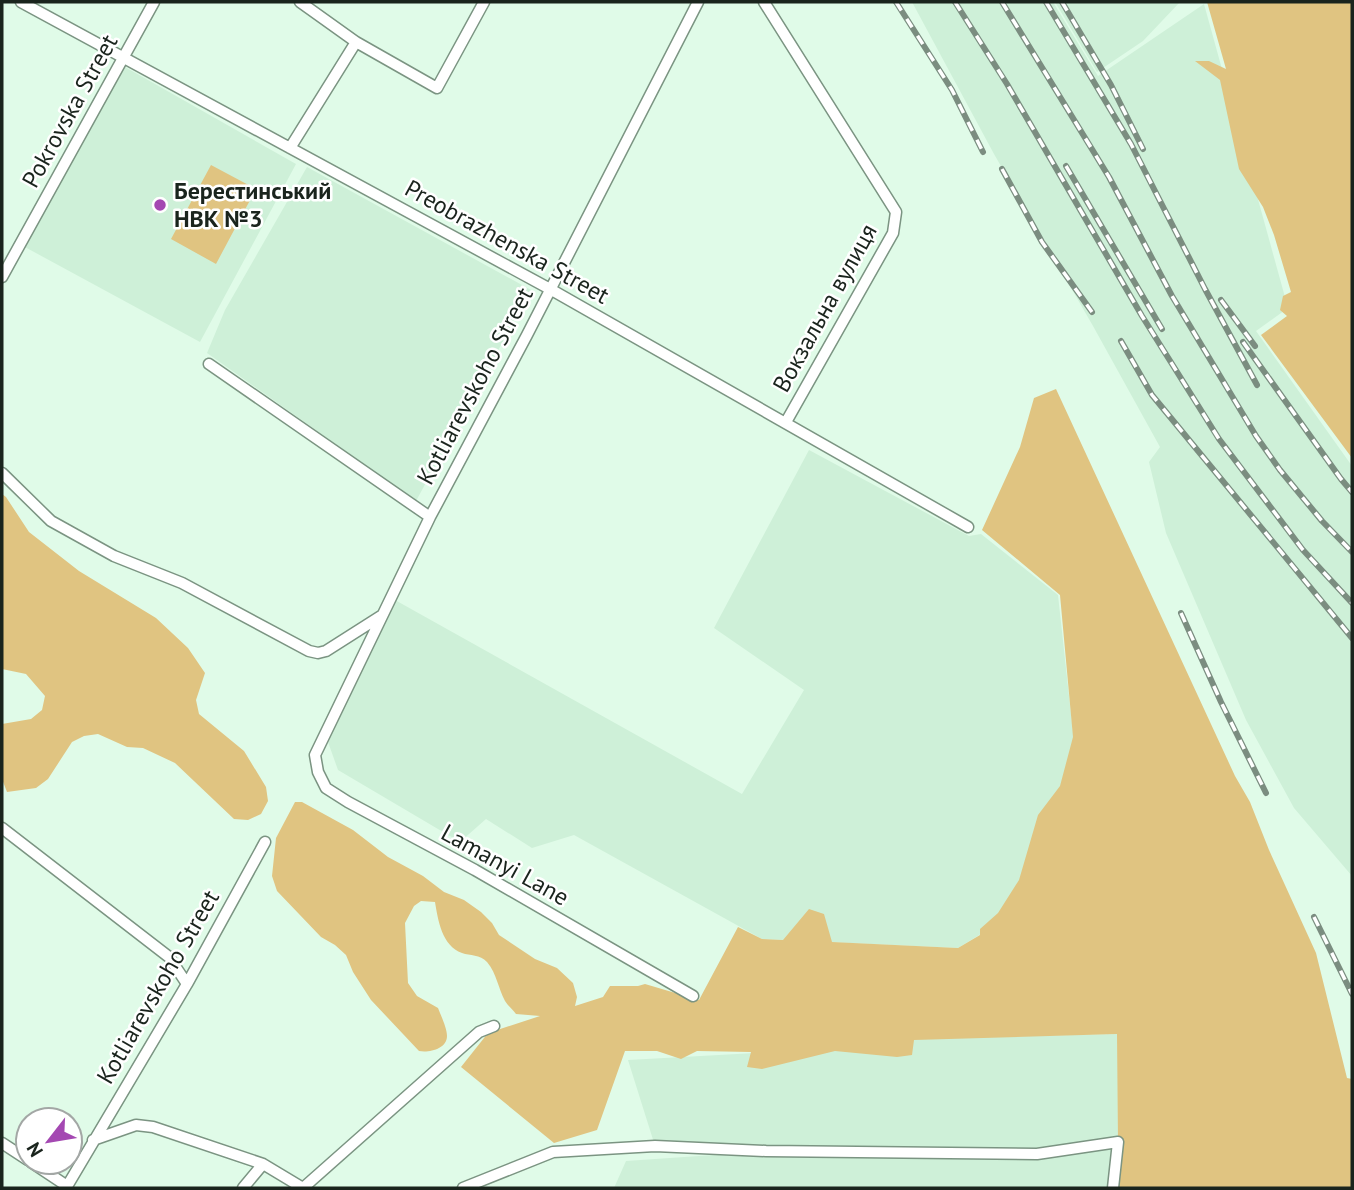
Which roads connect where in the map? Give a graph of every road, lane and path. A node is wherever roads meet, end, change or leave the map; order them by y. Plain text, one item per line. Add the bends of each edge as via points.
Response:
1 (21, 2) edge
2 (154, 2) edge
3 (300, 2) edge
4 (484, 2) edge
5 (698, 2) edge
6 (764, 2) edge
7 (356, 42) junction
8 (123, 58) junction
9 (290, 148) junction
10 (2, 277) edge
11 (550, 289) junction
12 (209, 364) dead end
13 (786, 422) junction
14 (2, 473) edge
15 (430, 517) junction
16 (968, 527) dead end
17 (381, 616) junction
18 (315, 755) joint
19 (2, 828) edge
20 (265, 842) dead end
21 (187, 984) junction
22 (693, 996) dead end
23 (494, 1026) dead end
24 (93, 1140) junction
25 (263, 1164) junction
26 (50, 1176) edge
27 (66, 1187) edge
28 (243, 1188) edge
29 (303, 1188) edge
30 (463, 1188) edge
31 (1113, 1188) edge

1 - 8 street, Preobrazhenska Street
2 - 8 street, Pokrovska Street
3 - 7 street
4 - 7 street via 438,88
5 - 11 street, Kotliarevskoho Street
6 - 13 street, Вокзальна вулиця via 896,212 893,233
7 - 9 street
8 - 9 street, Preobrazhenska Street
8 - 10 street, Pokrovska Street
9 - 11 street, Preobrazhenska Street
11 - 13 street, Preobrazhenska Street
11 - 15 street, Kotliarevskoho Street
12 - 15 street
13 - 16 street, Preobrazhenska Street
14 - 17 street via 51,521 114,556 182,583 309,651 326,651
15 - 17 street, Kotliarevskoho Street
17 - 18 street, Kotliarevskoho Street
18 - 22 street, Lamanyi Lane via 326,788
19 - 21 street via 169,957
20 - 21 street, Kotliarevskoho Street
21 - 24 street, Kotliarevskoho Street
23 - 29 street via 479,1032
24 - 25 street via 135,1125 153,1127
24 - 27 street, Kotliarevskoho Street
25 - 28 street
25 - 29 street
26 - 27 street
30 - 31 street via 552,1152 655,1146 1037,1154 1118,1142

